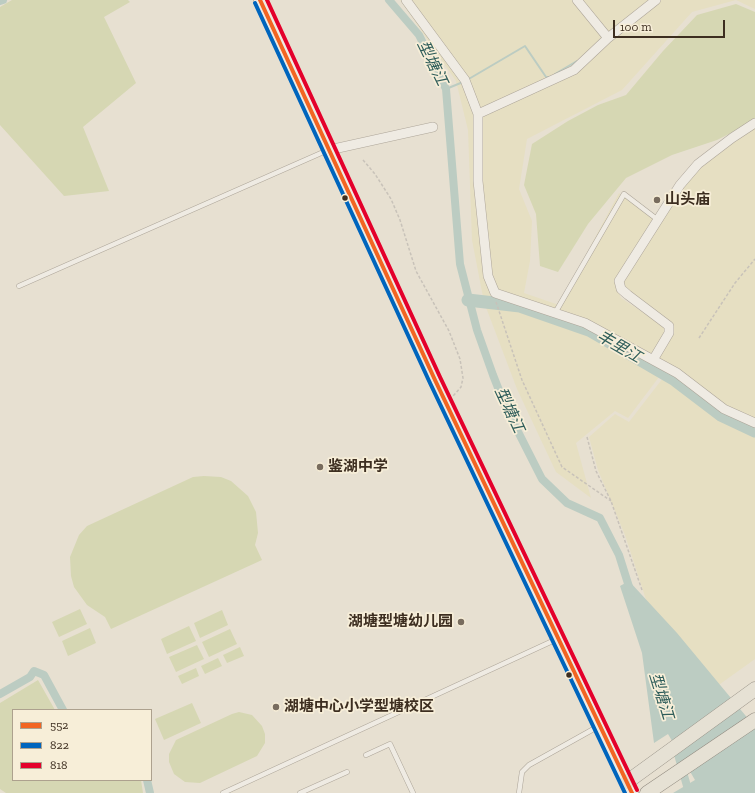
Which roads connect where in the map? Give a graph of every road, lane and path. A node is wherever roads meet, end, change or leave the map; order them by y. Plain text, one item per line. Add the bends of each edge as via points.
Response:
1 (260, 0) edge
2 (406, 0) edge
3 (577, 0) edge
4 (656, 0) edge
5 (605, 35) junction
6 (478, 114) junction
7 (755, 123) edge
8 (433, 127) dead end
9 (329, 150) junction
10 (363, 160) dead end
11 (658, 220) junction
12 (755, 259) edge
13 (18, 286) dead end
14 (497, 310) dead end
15 (555, 313) junction
16 (699, 338) dead end
17 (654, 360) junction
18 (446, 404) junction
19 (755, 424) edge
20 (587, 438) dead end
21 (611, 501) junction
22 (642, 590) dead end
23 (557, 639) junction
24 (754, 690) edge
25 (755, 720) edge
26 (599, 726) junction
27 (366, 755) dead end
28 (347, 772) dead end
29 (629, 787) edge
30 (223, 793) edge
31 (300, 793) edge
32 (413, 793) edge
33 (519, 793) edge
34 (647, 793) edge

1 - 9 main road
2 - 6 street via 466,82
3 - 5 street
4 - 5 street
5 - 6 street via 574,70
6 - 15 street via 478,181 488,276 495,292
7 - 11 street via 698,164 680,185
8 - 9 street
9 - 13 lane
9 - 18 main road
10 - 18 path via 391,199 416,271 460,359 463,378 461,387
11 - 15 lane via 624,194
11 - 17 street via 619,281 621,288 628,295 669,326 669,334
12 - 16 path via 735,283
14 - 21 path via 522,380 562,467
15 - 17 street via 585,323
17 - 19 street via 677,373 724,409
18 - 23 main road
20 - 21 path via 596,471
21 - 22 path
23 - 26 main road
23 - 30 lane
24 - 29 main road via 669,751
25 - 34 main road
26 - 29 main road
26 - 33 lane via 529,765 522,772
27 - 32 lane via 390,744
28 - 31 lane

